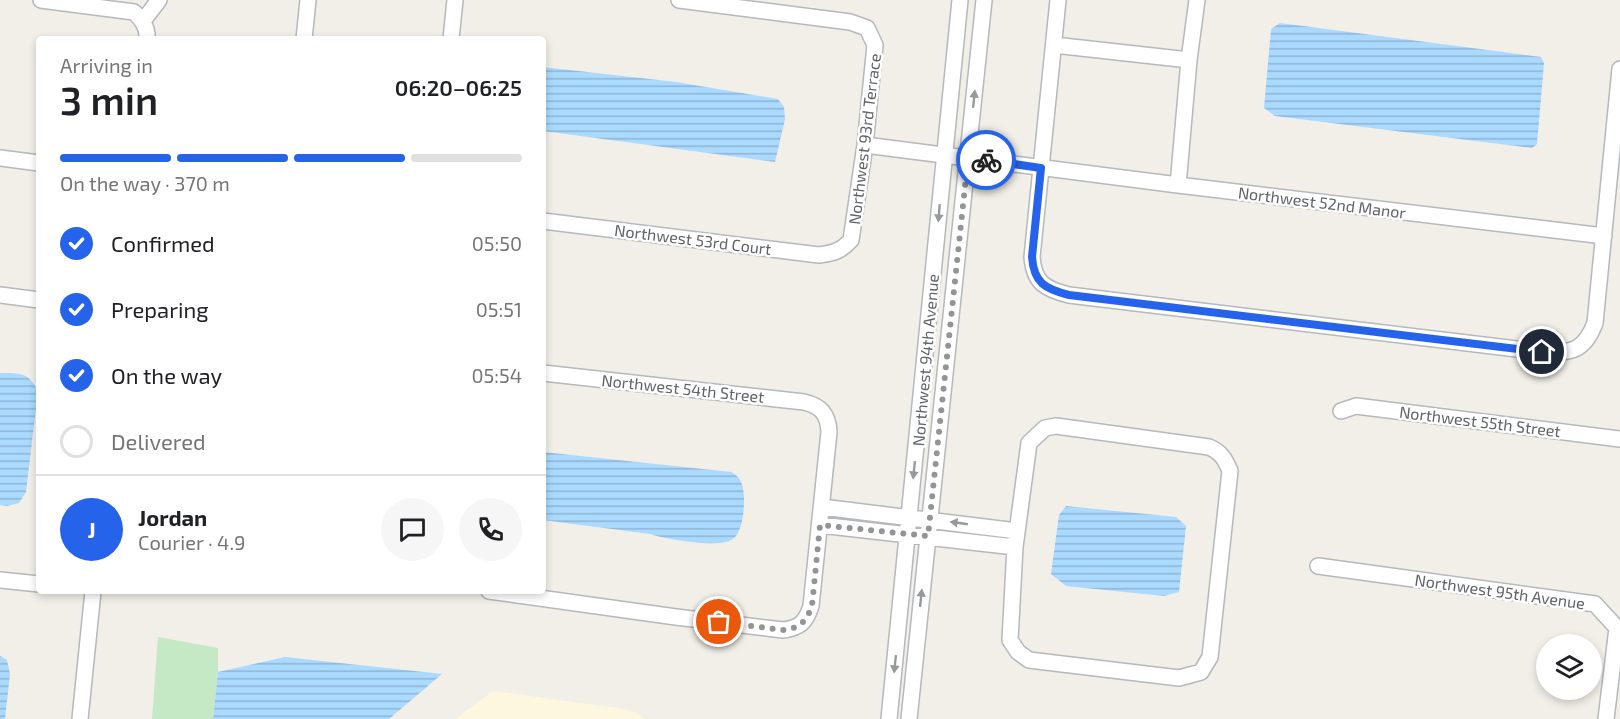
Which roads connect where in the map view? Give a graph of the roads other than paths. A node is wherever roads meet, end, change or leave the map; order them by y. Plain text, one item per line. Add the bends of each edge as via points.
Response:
1 (41, 0) edge
2 (159, 0) edge
3 (308, 0) edge
4 (455, 0) edge
5 (679, 0) edge
6 (960, 0) edge
7 (984, 0) edge
8 (1058, 0) edge
9 (1197, 0) edge
10 (143, 21) junction
11 (148, 36) edge
12 (304, 36) edge
13 (451, 36) edge
14 (1054, 45) junction
15 (1189, 60) junction
16 (1620, 69) edge
17 (865, 145) junction
18 (944, 155) junction
19 (0, 158) edge
20 (968, 158) junction
21 (36, 163) edge
22 (1041, 168) junction
23 (1178, 185) junction
24 (546, 221) edge
25 (1604, 236) junction
26 (843, 249) joint
27 (0, 295) edge
28 (36, 300) edge
29 (546, 373) edge
30 (1341, 411) dead end
31 (1620, 439) edge
32 (822, 507) junction
33 (910, 517) junction
34 (930, 519) junction
35 (820, 525) junction
36 (1017, 531) junction
37 (908, 534) junction
38 (928, 536) junction
39 (1015, 547) junction
40 (1318, 566) dead end
41 (0, 580) edge
42 (36, 584) edge
43 (93, 594) edge
44 (511, 594) edge
45 (80, 719) edge
46 (889, 719) edge
47 (909, 719) edge
48 (1606, 719) edge

1 - 10 street via 134,12
2 - 10 street
3 - 12 street
4 - 13 street
5 - 17 street, Northwest 93rd Terrace via 850,22 867,28 875,45
6 - 18 street, Northwest 94th Avenue
20 -> 7 street, Northwest 94th Avenue
8 - 14 street
9 - 15 street
10 - 11 street
14 - 15 street
14 - 22 street
15 - 23 street
16 - 25 street
17 - 18 street, Northwest 52nd Manor
17 - 26 street, Northwest 93rd Terrace via 854,227 851,240
18 - 20 street, Northwest 52nd Manor
18 -> 33 street, Northwest 94th Avenue
19 - 21 street
20 - 22 street, Northwest 52nd Manor
20 - 34 street, Northwest 94th Avenue
22 - 23 street, Northwest 52nd Manor
22 - 25 street via 1033,269 1039,282 1052,291 1542,352 1579,349 1590,338
23 - 25 street, Northwest 52nd Manor
24 - 26 street, Northwest 53rd Court via 819,255
27 - 28 street
29 - 32 street, Northwest 54th Street via 804,402 822,409 829,432
30 - 31 street, Northwest 55th Street via 1356,406
32 - 33 street
32 - 35 street
33 - 34 street
33 - 37 street, Northwest 94th Avenue
36 -> 34 street
34 - 38 street, Northwest 94th Avenue
35 - 37 street
35 - 44 street via 812,606 803,624 793,629
36 - 39 street
36 - 39 street via 1029,443 1045,428 1056,426 1217,450 1230,471 1210,657 1201,672 1179,678 1029,660 1010,640
37 - 38 street
37 -> 46 street, Northwest 94th Avenue
38 - 39 street
47 -> 38 street, Northwest 94th Avenue
40 - 48 street, Northwest 95th Avenue via 1594,604 1617,628
41 - 42 street
43 - 45 street

